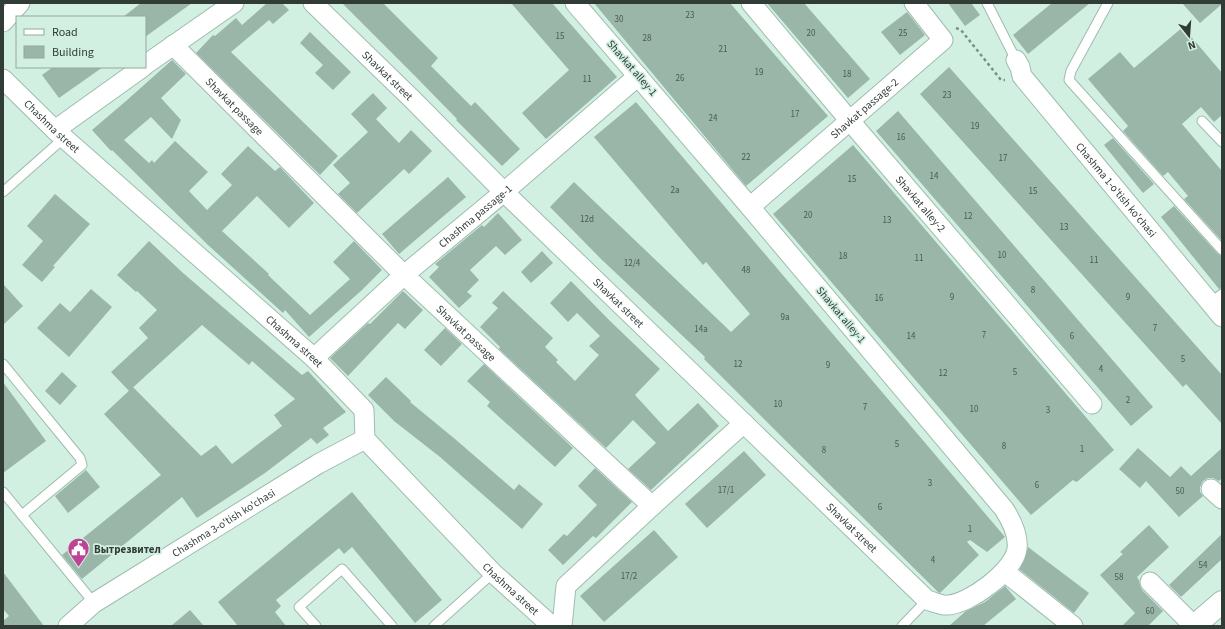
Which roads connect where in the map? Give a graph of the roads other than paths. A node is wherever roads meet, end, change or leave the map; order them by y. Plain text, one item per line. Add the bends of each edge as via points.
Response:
1 (20, 3) edge
2 (234, 3) edge
3 (313, 3) edge
4 (575, 3) edge
5 (751, 3) edge
6 (914, 3) edge
7 (987, 3) edge
8 (1108, 3) edge
9 (3, 22) edge
10 (173, 45) junction
11 (146, 65) edge
12 (142, 68) edge
13 (1019, 68) joint
14 (638, 76) junction
15 (3, 80) edge
16 (850, 121) junction
17 (1202, 121) dead end
18 (59, 134) junction
19 (1222, 142) edge
20 (3, 192) edge
21 (504, 192) junction
22 (750, 207) junction
23 (1222, 250) edge
24 (404, 275) junction
25 (1216, 298) edge
26 (1222, 317) edge
27 (314, 358) junction
28 (3, 364) edge
29 (1092, 404) dead end
30 (744, 423) junction
31 (365, 440) junction
32 (3, 492) edge
33 (652, 506) junction
34 (22, 515) junction
35 (1005, 572) junction
36 (493, 573) junction
37 (1150, 582) dead end
38 (927, 600) junction
39 (1222, 602) edge
40 (94, 603) junction
41 (68, 626) edge
42 (316, 626) edge
43 (392, 626) edge
44 (434, 626) edge
45 (552, 626) edge
46 (562, 626) edge
47 (902, 626) edge
48 (1073, 626) edge
49 (1194, 626) edge

1 - 9 street
2 - 10 street
3 - 21 street, Shavkat street
4 - 14 street, Shavkat alley-1
5 - 16 street, Shavkat alley-2
6 - 16 street, Shavkat passage-2 via 943,40
7 - 13 lane
8 - 23 lane via 1071,71 1069,80
10 - 11 street
10 - 24 street, Shavkat passage
12 - 18 street
13 - 25 street, Chashma 1-o'tish ko'chasi
14 - 21 street, Chashma passage-1
14 - 22 street, Shavkat alley-1
15 - 18 street, Chashma street
16 - 22 street, Shavkat passage-2
16 - 29 street, Shavkat alley-2
17 - 19 lane
18 - 20 lane
18 - 27 street, Chashma street
21 - 24 street, Chashma passage-1
21 - 30 street, Shavkat street
22 - 35 street, Shavkat alley-1 via 1004,509 1017,540 1017,551
24 - 27 street, Chashma passage-1
24 - 33 street, Shavkat passage
25 - 26 street, Chashma 1-o'tish ko'chasi
27 - 31 street, Chashma street via 364,410
28 - 34 lane via 80,458 82,465
30 - 33 street
30 - 38 street, Shavkat street
31 - 36 street, Chashma street
31 - 40 street, Chashma 3-o'tish ko'chasi via 318,464
32 - 34 lane
33 - 46 street via 566,586
34 - 40 lane
35 - 38 street, Shavkat alley-1 via 961,603 947,606
35 - 48 street
36 - 44 lane
36 - 45 street, Chashma street
37 - 49 street
38 - 47 lane
39 - 49 main road
40 - 41 street, Chashma 3-o'tish ko'chasi
42 - 43 lane via 299,607 342,569

